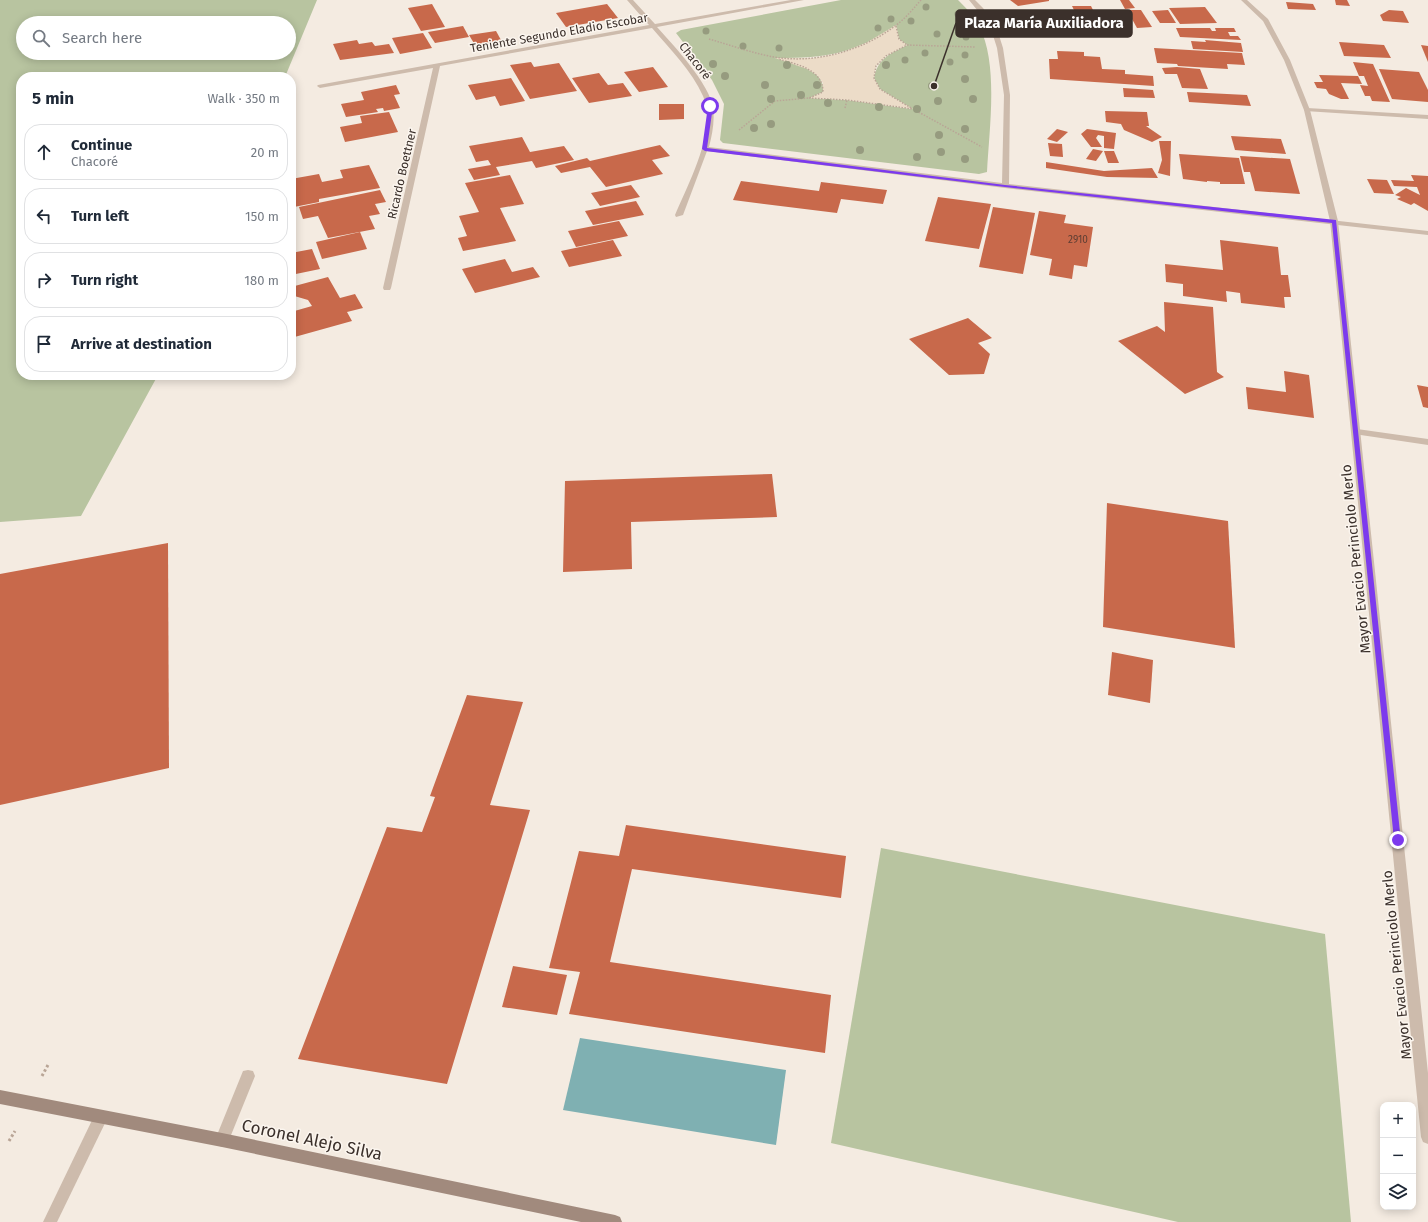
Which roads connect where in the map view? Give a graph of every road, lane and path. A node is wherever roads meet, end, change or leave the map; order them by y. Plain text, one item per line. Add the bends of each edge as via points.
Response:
1 (630, 0) edge
2 (801, 0) edge
3 (921, 0) edge
4 (972, 0) edge
5 (1244, 0) edge
6 (896, 25) junction
7 (654, 27) junction
8 (707, 39) dead end
9 (907, 45) junction
10 (1000, 48) junction
11 (776, 58) junction
12 (437, 65) junction
13 (320, 86) dead end
14 (809, 98) junction
15 (847, 100) junction
16 (845, 108) dead end
17 (913, 109) junction
18 (1307, 110) junction
19 (1428, 117) edge
20 (734, 134) dead end
21 (705, 149) junction
22 (1006, 150) junction
23 (1005, 186) junction
24 (679, 214) dead end
25 (1334, 221) junction
26 (1428, 233) edge
27 (387, 288) dead end
28 (1357, 432) junction
29 (1428, 442) edge
30 (49, 1063) dead end
31 (248, 1076) dead end
32 (41, 1079) dead end
33 (0, 1098) edge
34 (101, 1117) junction
35 (14, 1131) dead end
36 (1428, 1137) edge
37 (222, 1140) junction
38 (9, 1141) dead end
39 (50, 1222) edge
40 (615, 1222) edge

1 - 7 street, Chacoré
2 - 7 street, Teniente Segundo Eladio Escobar
3 - 6 path
4 - 10 street via 993,26
5 - 18 street, Mayor Evacio Perinciolo Merlo via 1266,20 1287,60
6 - 9 path via 899,39
6 - 11 path via 866,43 836,54 814,58
7 - 12 street, Teniente Segundo Eladio Escobar
7 - 21 street, Chacoré via 698,81 710,106
8 - 11 path
9 - 10 path
9 - 17 path via 886,56 876,66 874,78 880,89
10 - 22 street via 1007,95
11 - 14 path via 808,69 818,76 823,83 823,92
12 - 13 street, Teniente Segundo Eladio Escobar
12 - 27 street, Ricardo Boettner
14 - 15 path
14 - 20 path via 775,101
15 - 16 path
15 - 17 path
17 - 22 path via 983,147
18 - 19 street
18 - 25 street, Mayor Evacio Perinciolo Merlo
21 - 23 street
21 - 24 street, Chacoré
22 - 23 street
23 - 25 street
25 - 26 street
25 - 28 street, Mayor Evacio Perinciolo Merlo
28 - 29 street
28 - 36 street, Mayor Evacio Perinciolo Merlo
30 - 32 path
31 - 37 street
33 - 34 main road, Coronel Alejo Silva
34 - 37 main road, Coronel Alejo Silva
34 - 39 street
35 - 38 path
37 - 40 main road, Coronel Alejo Silva

